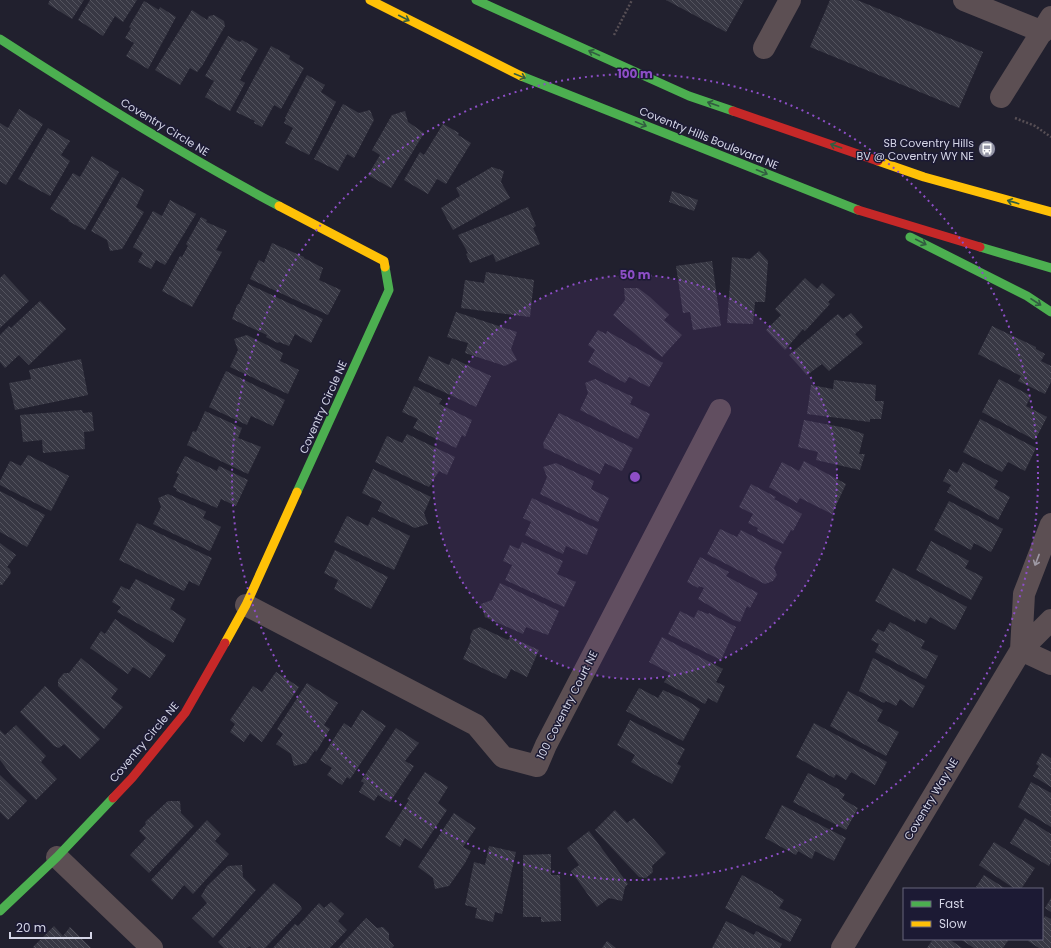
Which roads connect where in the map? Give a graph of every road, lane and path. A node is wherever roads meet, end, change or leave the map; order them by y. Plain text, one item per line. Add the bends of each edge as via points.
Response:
1 (370, 0) edge
2 (476, 0) edge
3 (632, 0) edge
4 (790, 0) edge
5 (964, 0) edge
6 (1047, 25) edge
7 (0, 39) edge
8 (764, 48) dead end
9 (602, 57) junction
10 (1001, 97) dead end
11 (1035, 126) dead end
12 (1051, 137) edge
13 (861, 212) junction
14 (1051, 212) edge
15 (1051, 268) edge
16 (1051, 312) edge
17 (720, 410) dead end
18 (1051, 524) edge
19 (246, 605) junction
20 (1051, 620) edge
21 (1021, 650) junction
22 (1051, 664) edge
23 (57, 857) junction
24 (0, 911) edge
25 (152, 948) edge
26 (842, 948) edge

1 -> 13 street, Coventry Hills Boulevard NE via 514,74
9 -> 2 street
3 - 9 path
4 - 8 street
5 - 6 street
6 - 10 street
7 - 19 street, Coventry Circle NE via 76,88 249,190 384,261 390,290
14 -> 9 street via 924,177 689,96
11 - 12 path
13 - 15 street, Coventry Hills Boulevard NE
13 -> 16 street via 1026,296
17 - 19 street, 100 Coventry Court NE via 537,766 503,757 476,725
18 -> 21 street, Coventry Way NE via 1024,594
19 - 23 street, Coventry Circle NE via 185,713 132,778
20 - 21 street, Coventry Way NE
21 - 22 street
21 - 26 street, Coventry Way NE
23 - 24 street, Coventry Circle NE
23 - 25 street

